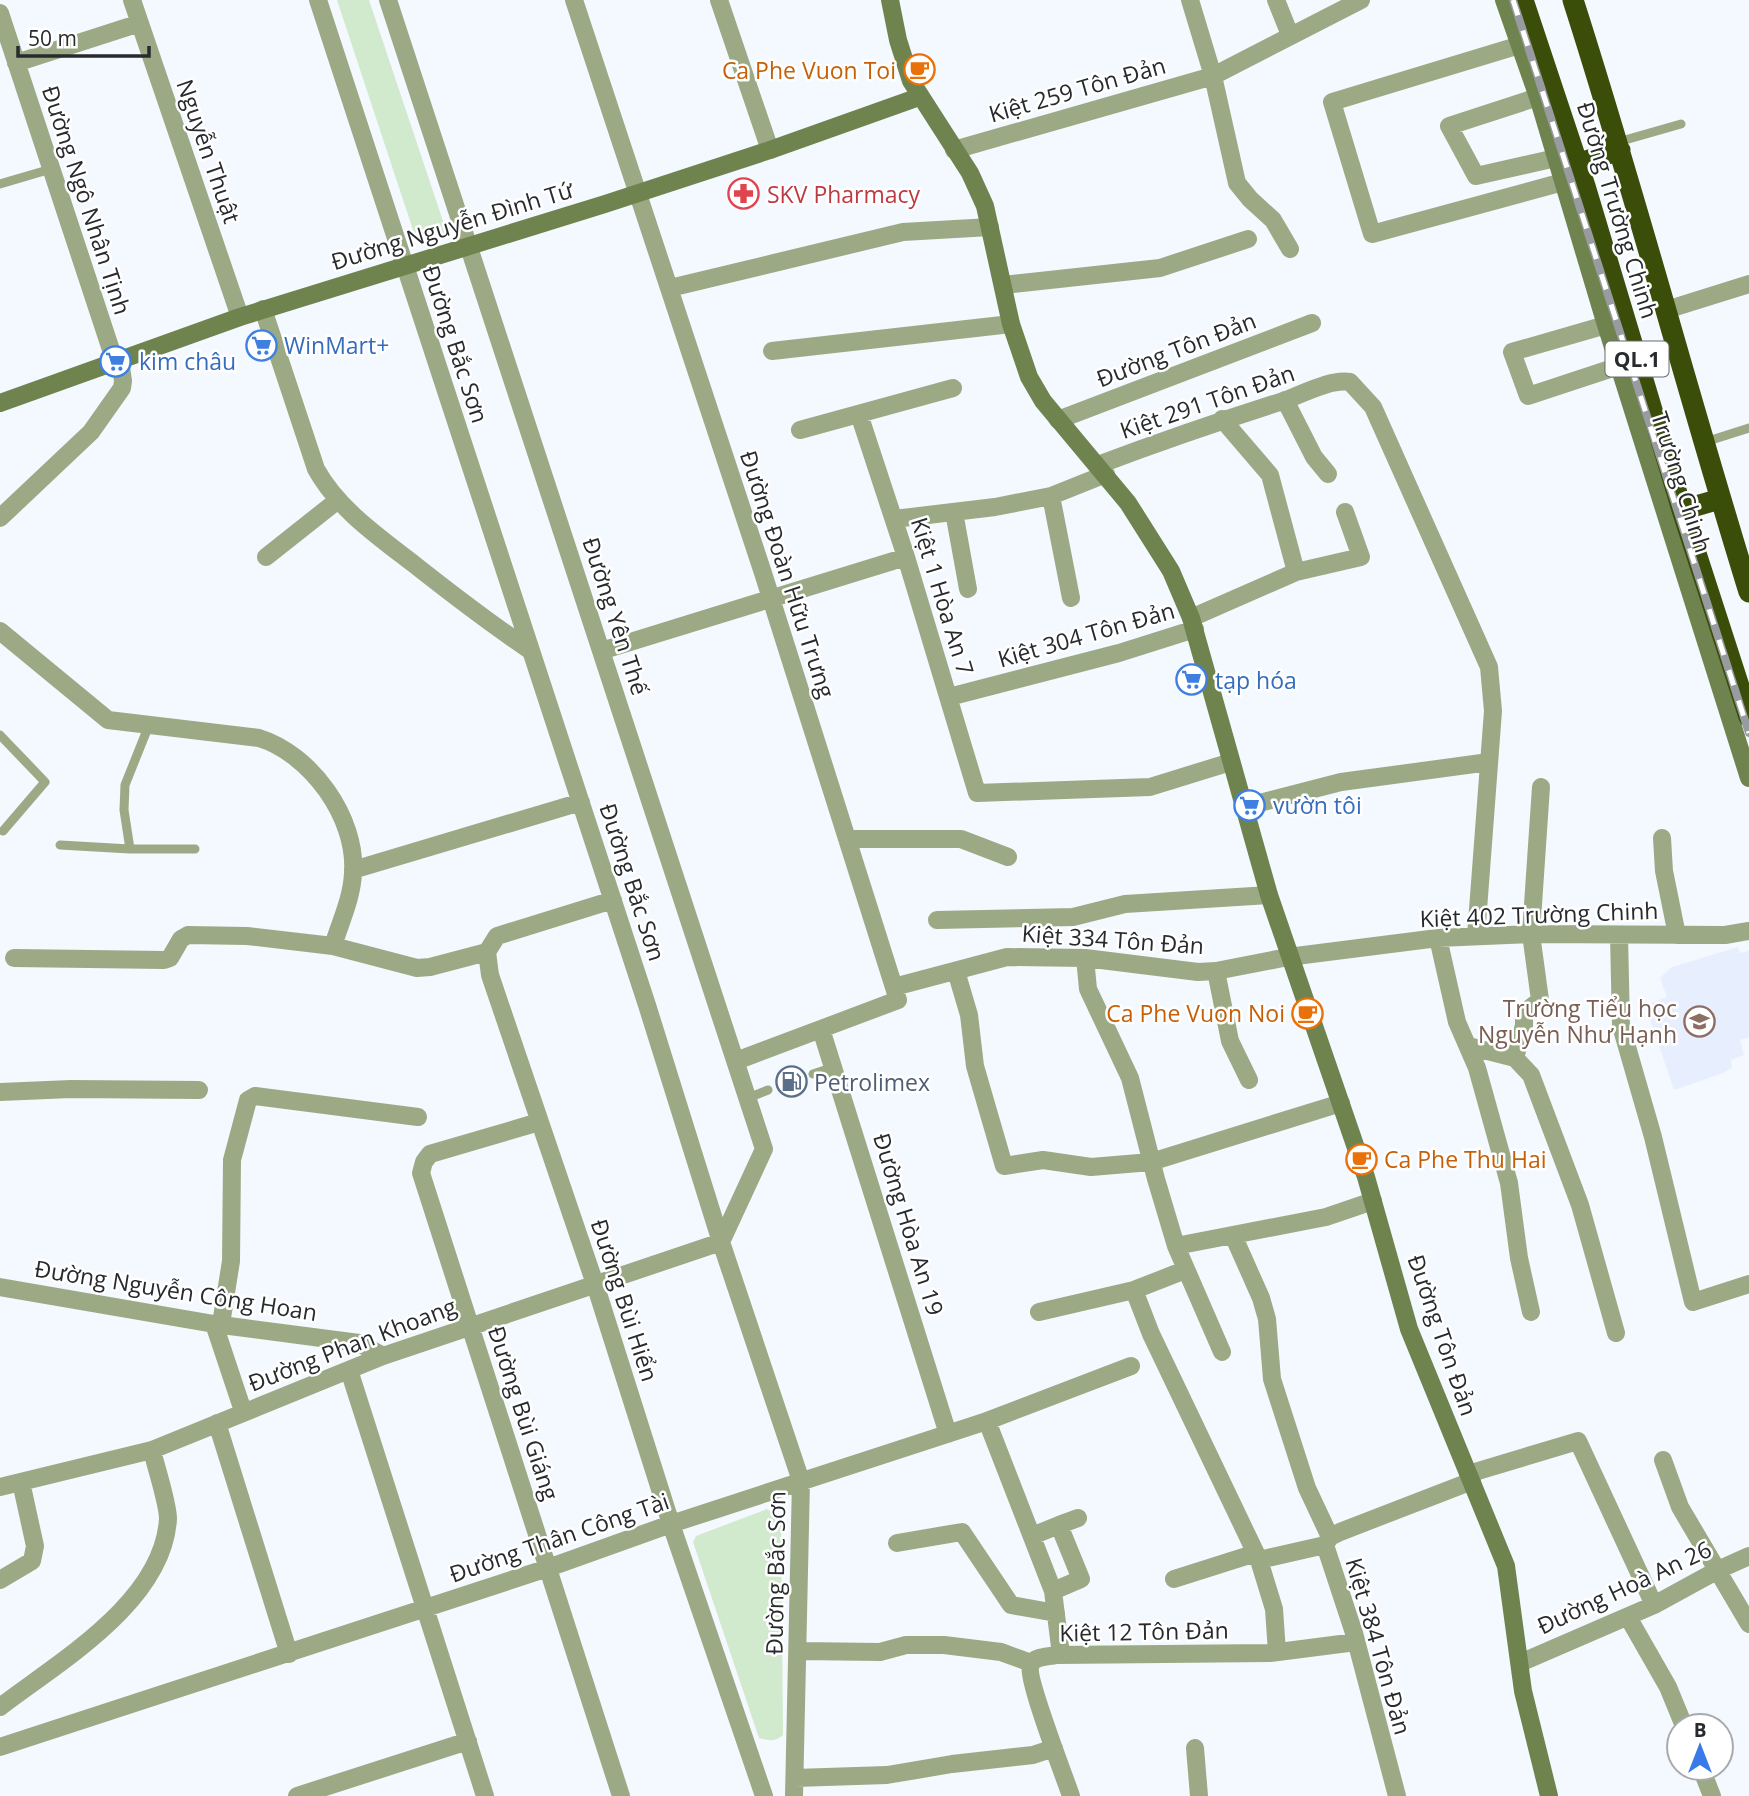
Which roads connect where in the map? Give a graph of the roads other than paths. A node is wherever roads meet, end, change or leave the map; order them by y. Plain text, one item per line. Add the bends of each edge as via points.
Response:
1 (132, 0) edge
2 (318, 0) edge
3 (388, 0) edge
4 (574, 0) edge
5 (719, 0) edge
6 (890, 0) edge
7 (1191, 0) edge
8 (1276, 0) edge
9 (1361, 0) edge
10 (1504, 0) edge
11 (1523, 0) edge
12 (1573, 0) edge
13 (0, 13) edge
14 (140, 23) junction
15 (1290, 35) junction
16 (1520, 46) junction
17 (16, 63) junction
18 (1213, 76) junction
19 (919, 97) junction
20 (1538, 97) junction
21 (1681, 124) dead end
22 (1619, 146) junction
23 (771, 150) junction
24 (954, 150) junction
25 (1556, 158) junction
26 (1577, 164) junction
27 (51, 169) junction
28 (1563, 182) junction
29 (0, 184) edge
30 (639, 192) junction
31 (990, 227) junction
32 (1248, 239) dead end
33 (462, 248) junction
34 (1290, 249) dead end
35 (405, 267) junction
36 (1749, 284) edge
37 (1003, 285) junction
38 (670, 288) junction
39 (263, 309) junction
40 (1666, 310) junction
41 (240, 317) junction
42 (1312, 323) dead end
43 (1011, 324) junction
44 (1606, 325) junction
45 (772, 351) dead end
46 (118, 361) junction
47 (1619, 366) junction
48 (953, 388) dead end
49 (1285, 400) junction
50 (0, 403) edge
51 (859, 414) junction
52 (1222, 419) junction
53 (1058, 420) junction
54 (1749, 428) edge
55 (800, 430) dead end
56 (1703, 442) junction
57 (1102, 470) junction
58 (1328, 474) dead end
59 (1051, 496) junction
60 (1720, 499) junction
61 (338, 500) junction
62 (1682, 510) junction
63 (954, 512) junction
64 (1345, 512) dead end
65 (0, 518) edge
66 (894, 519) junction
67 (1742, 546) edge
68 (266, 557) dead end
69 (906, 557) junction
70 (1296, 572) junction
71 (968, 589) dead end
72 (1749, 592) edge
73 (1071, 598) dead end
74 (771, 599) junction
75 (1193, 624) junction
76 (0, 631) edge
77 (601, 650) junction
78 (531, 651) junction
79 (949, 698) junction
80 (1749, 718) edge
81 (149, 725) junction
82 (0, 735) edge
83 (1231, 762) junction
84 (1489, 762) junction
85 (1749, 778) edge
86 (1541, 787) dead end
87 (581, 802) junction
88 (1244, 807) junction
89 (3, 831) dead end
90 (1662, 838) dead end
91 (847, 839) junction
92 (60, 845) dead end
93 (130, 849) junction
94 (195, 849) dead end
95 (1008, 857) dead end
96 (354, 870) junction
97 (1269, 895) junction
98 (613, 900) junction
99 (937, 920) dead end
100 (1749, 931) edge
101 (1531, 934) junction
102 (1619, 935) junction
103 (1677, 935) junction
104 (1476, 936) junction
105 (1438, 939) junction
106 (333, 946) junction
107 (487, 952) junction
108 (1288, 957) junction
109 (14, 958) dead end
110 (1085, 958) junction
111 (956, 971) junction
112 (1216, 971) junction
113 (894, 988) junction
114 (821, 1029) junction
115 (1468, 1046) junction
116 (1515, 1058) junction
117 (736, 1061) junction
118 (834, 1067) junction
119 (813, 1074) dead end
120 (1249, 1080) dead end
121 (199, 1090) dead end
122 (768, 1090) dead end
123 (0, 1092) edge
124 (748, 1098) junction
125 (1342, 1103) junction
126 (418, 1117) dead end
127 (538, 1122) junction
128 (1151, 1162) junction
129 (1373, 1201) junction
130 (1233, 1235) junction
131 (720, 1242) junction
132 (1176, 1246) junction
133 (1185, 1270) junction
134 (595, 1284) junction
135 (1749, 1284) edge
136 (0, 1287) edge
137 (1134, 1290) junction
138 (1039, 1312) dead end
139 (1531, 1312) dead end
140 (218, 1324) junction
141 (471, 1325) junction
142 (1616, 1333) dead end
143 (1222, 1352) dead end
144 (383, 1356) junction
145 (1131, 1366) dead end
146 (349, 1370) junction
147 (243, 1411) junction
148 (987, 1421) junction
149 (217, 1423) junction
150 (948, 1434) junction
151 (152, 1451) junction
152 (1663, 1460) dead end
153 (1470, 1478) junction
154 (801, 1481) junction
155 (21, 1482) junction
156 (0, 1487) edge
157 (1078, 1518) dead end
158 (671, 1524) junction
159 (1059, 1525) junction
160 (1032, 1536) junction
161 (1327, 1541) junction
162 (897, 1543) dead end
163 (1749, 1556) edge
164 (1257, 1557) junction
165 (548, 1568) junction
166 (1718, 1570) junction
167 (1174, 1579) dead end
168 (0, 1580) edge
169 (1053, 1591) junction
170 (1654, 1605) junction
171 (426, 1608) junction
172 (1056, 1613) junction
173 (1628, 1617) junction
174 (1749, 1625) edge
175 (1356, 1642) junction
176 (798, 1651) junction
177 (1278, 1652) junction
178 (289, 1654) junction
179 (1061, 1655) junction
180 (1031, 1663) junction
181 (1520, 1663) junction
182 (0, 1707) edge
183 (1678, 1712) edge
184 (468, 1741) junction
185 (0, 1747) edge
186 (1054, 1748) junction
187 (1195, 1748) dead end
188 (794, 1787) edge
189 (297, 1796) edge
190 (485, 1796) edge
191 (621, 1796) edge
192 (764, 1796) edge
193 (1071, 1796) edge
194 (1199, 1796) edge
195 (1397, 1796) edge
196 (1549, 1796) edge

1 - 14 street, Nguyễn Thuật
2 - 35 street, Đường Bắc Sơn
3 - 33 street, Đường Yên Thế
4 - 30 street, Đường Đoàn Hữu Trưng
5 - 23 street
6 - 19 street, Đường Tôn Đản via 905,66
7 - 18 street
8 - 15 street
9 - 15 street, Kiệt 259 Tôn Đản
10 - 16 street, Trường Chinh
11 - 26 highway, Đường Trường Chinh / QL.1
12 - 22 highway, Đường Trường Chinh / QL.1
13 - 17 street, Đường Ngô Nhân Tịnh
14 - 17 street
14 - 41 street, Nguyễn Thuật
15 - 18 street, Kiệt 259 Tôn Đản
16 - 20 street, Trường Chinh
16 - 28 street via 1332,102 1372,234
17 - 27 street, Đường Ngô Nhân Tịnh
18 - 24 street, Kiệt 259 Tôn Đản
18 - 34 street via 1237,183 1273,220
19 - 23 street, Đường Nguyễn Đình Tứ
19 - 24 street, Đường Tôn Đản
20 - 25 street, Trường Chinh
20 - 25 street, Đường Trường Chinh via 1449,126 1476,176
21 - 22 lane
22 - 26 highway
22 - 40 highway, Đường Trường Chinh / QL.1
23 - 30 street, Đường Nguyễn Đình Tứ
24 - 31 street, Đường Tôn Đản via 978,189
25 - 28 street, Trường Chinh
26 - 62 highway, Đường Trường Chinh / QL.1
27 - 29 lane
27 - 46 street, Đường Ngô Nhân Tịnh
28 - 44 street, Trường Chinh
30 - 33 street, Đường Nguyễn Đình Tứ
30 - 38 street, Đường Đoàn Hữu Trưng
31 - 37 street, Đường Tôn Đản
31 - 38 street via 903,232
32 - 37 street via 1160,268
33 - 35 street, Đường Nguyễn Đình Tứ
33 - 77 street, Đường Yên Thế
35 - 39 street, Đường Nguyễn Đình Tứ
35 - 78 street, Đường Bắc Sơn
36 - 40 street
37 - 43 street, Đường Tôn Đản
38 - 74 street, Đường Đoàn Hữu Trưng
39 - 41 street, Đường Nguyễn Đình Tứ
39 - 61 street via 316,469
40 - 56 highway, Đường Trường Chinh / QL.1
41 - 46 street, Đường Nguyễn Đình Tứ
42 - 53 street, Đường Tôn Đản
43 - 45 street
43 - 53 street, Đường Tôn Đản via 1030,377
44 - 47 street, Trường Chinh
44 - 47 street via 1512,352 1528,396
46 - 50 street, Đường Nguyễn Đình Tứ
46 - 65 street via 122,388 91,432
47 - 85 street, Trường Chinh
48 - 51 street
49 - 52 street, Kiệt 291 Tôn Đản
49 - 58 street via 1314,457
49 - 84 street, Kiệt 291 Tôn Đản via 1338,380 1350,382 1373,407 1489,667 1493,711
51 - 55 street
51 - 66 street, Kiệt 1 Hòa An 7
52 - 57 street, Kiệt 291 Tôn Đản
52 - 70 street via 1269,475
53 - 57 street, Đường Tôn Đản
54 - 56 lane
56 - 60 highway, Đường Trường Chinh / QL.1
57 - 59 street, Kiệt 291 Tôn Đản
57 - 75 street, Đường Tôn Đản via 1171,571
59 - 63 street, Kiệt 291 Tôn Đản
59 - 73 street
60 - 62 highway
60 - 67 highway, Đường Trường Chinh / QL.1
61 - 68 street
61 - 78 street via 382,540
62 - 80 highway, Đường Trường Chinh / QL.1
63 - 66 street, Kiệt 291 Tôn Đản
63 - 71 street
64 - 70 street, Kiệt 304 Tôn Đản via 1361,557
66 - 69 street, Kiệt 1 Hòa An 7
67 - 72 highway, Đường Trường Chinh / QL.1
69 - 74 street
69 - 79 street, Kiệt 1 Hòa An 7
70 - 75 street, Kiệt 304 Tôn Đản
74 - 77 street
74 - 91 street, Đường Đoàn Hữu Trưng
75 - 79 street, Kiệt 304 Tôn Đản via 1119,653
75 - 83 street, Đường Tôn Đản
76 - 81 street via 108,720
77 - 117 street, Đường Yên Thế
78 - 87 street, Đường Bắc Sơn
79 - 83 street, Kiệt 1 Hòa An 7 via 977,793 1150,787
81 - 93 lane via 125,785
81 - 96 street via 259,738 290,752 314,775 338,810
82 - 89 lane via 45,782
83 - 88 street, Đường Tôn Đản
84 - 88 street via 1341,782
84 - 104 street
86 - 101 street
87 - 96 street
87 - 98 street, Đường Bắc Sơn
88 - 97 street, Đường Tôn Đản
90 - 103 street
91 - 95 street via 961,839
91 - 113 street, Đường Đoàn Hữu Trưng
92 - 93 lane
93 - 94 lane
96 - 106 street
97 - 99 street via 1125,904 1073,917
97 - 108 street, Đường Tôn Đản
98 - 107 street via 496,936
98 - 131 street, Đường Bắc Sơn
100 - 103 street, Kiệt 402 Trường Chinh
101 - 102 street, Kiệt 402 Trường Chinh
101 - 104 street, Kiệt 402 Trường Chinh
101 - 116 street via 1540,1000 1524,1013
102 - 103 street, Kiệt 402 Trường Chinh
102 - 135 street via 1621,1026 1693,1302
104 - 105 street, Kiệt 402 Trường Chinh
105 - 108 street, Kiệt 402 Trường Chinh
105 - 115 street via 1457,1022
106 - 107 street via 417,968
106 - 109 street via 188,935 164,960
107 - 127 street, Đường Bùi Hiển via 490,975
108 - 112 street, Kiệt 334 Tôn Đản
108 - 125 street, Đường Tôn Đản
110 - 111 street, Kiệt 334 Tôn Đản via 1007,957
110 - 112 street, Kiệt 334 Tôn Đản
110 - 128 street via 1088,989 1130,1078
111 - 113 street, Kiệt 334 Tôn Đản
111 - 128 street via 969,1015 975,1066 1004,1166 1043,1160 1091,1167
112 - 120 street via 1230,1041
113 - 114 street via 898,1000
114 - 117 street via 781,1051
114 - 118 street, Đường Hòa An 19
115 - 116 street
115 - 139 street via 1509,1183
116 - 142 street via 1531,1075 1580,1205
117 - 124 street, Đường Yên Thế
118 - 119 lane
118 - 150 street, Đường Hòa An 19
121 - 123 street
122 - 124 lane
124 - 131 street, Đường Yên Thế via 764,1149
125 - 128 street
125 - 129 street, Đường Tôn Đản
126 - 140 street via 255,1096 248,1100 232,1160 231,1261
127 - 134 street, Đường Bùi Hiển
127 - 141 street, Đường Bùi Giáng via 430,1154 424,1162 423,1184
128 - 132 street
129 - 130 street via 1326,1217
129 - 153 street, Đường Tôn Đản via 1409,1329
130 - 132 street
130 - 161 street via 1261,1298 1272,1379
131 - 134 street, Đường Phan Khoang
131 - 154 street, Đường Bắc Sơn
132 - 133 street
133 - 137 street
133 - 143 street
134 - 141 street, Đường Phan Khoang
134 - 158 street, Đường Bùi Hiển
136 - 140 street, Đường Nguyễn Công Hoan
137 - 138 street
137 - 164 street
140 - 144 street, Đường Nguyễn Công Hoan via 359,1343
140 - 147 street
141 - 144 street, Đường Phan Khoang
141 - 165 street, Đường Bùi Giáng
144 - 146 street, Đường Phan Khoang
145 - 148 street, Đường Thân Công Tài
146 - 147 street, Đường Phan Khoang
146 - 171 street
147 - 149 street, Đường Phan Khoang
148 - 150 street, Đường Thân Công Tài
148 - 160 street
149 - 151 street, Đường Phan Khoang
149 - 178 street
150 - 154 street, Đường Thân Công Tài
151 - 155 street, Đường Phan Khoang
151 - 182 street via 168,1517 156,1565 112,1622
152 - 166 street via 1680,1507
153 - 161 street, Kiệt 384 Tôn Đản
153 - 170 street, Kiệt 384 Tôn Đản via 1578,1441
153 - 181 street, Đường Tôn Đản via 1506,1566
154 - 158 street, Đường Thân Công Tài
154 - 176 street, Đường Bắc Sơn
155 - 156 street, Đường Phan Khoang
155 - 168 street via 36,1569
157 - 159 street
158 - 165 street, Đường Thân Công Tài
158 - 192 street, Đường Bùi Hiển
159 - 160 street
159 - 169 street via 1081,1578
160 - 169 street
161 - 164 street
161 - 175 street, Kiệt 384 Tôn Đản
162 - 172 street via 962,1532 1011,1605
163 - 166 street, Đường Hoà An 26
164 - 167 street
164 - 177 street via 1274,1609
165 - 171 street, Đường Thân Công Tài
165 - 191 street, Đường Bùi Giáng
166 - 170 street, Đường Hoà An 26
166 - 174 street
169 - 172 street
170 - 173 street, Đường Hoà An 26
171 - 178 street, Đường Thân Công Tài
171 - 184 street
172 - 179 street
173 - 181 street, Đường Hoà An 26
173 - 183 street
175 - 177 street, Kiệt 12 Tôn Đản
175 - 195 street, Kiệt 384 Tôn Đản
176 - 180 street via 944,1645 1001,1652
176 - 188 street, Đường Bắc Sơn
177 - 179 street, Kiệt 12 Tôn Đản
178 - 185 street, Đường Thân Công Tài
179 - 180 street, Kiệt 12 Tôn Đản
180 - 186 street, Kiệt 12 Tôn Đản via 1035,1692
181 - 196 street, Đường Tôn Đản
184 - 189 street
184 - 190 street
186 - 188 street via 1033,1755
186 - 193 street, Kiệt 12 Tôn Đản
187 - 194 street

